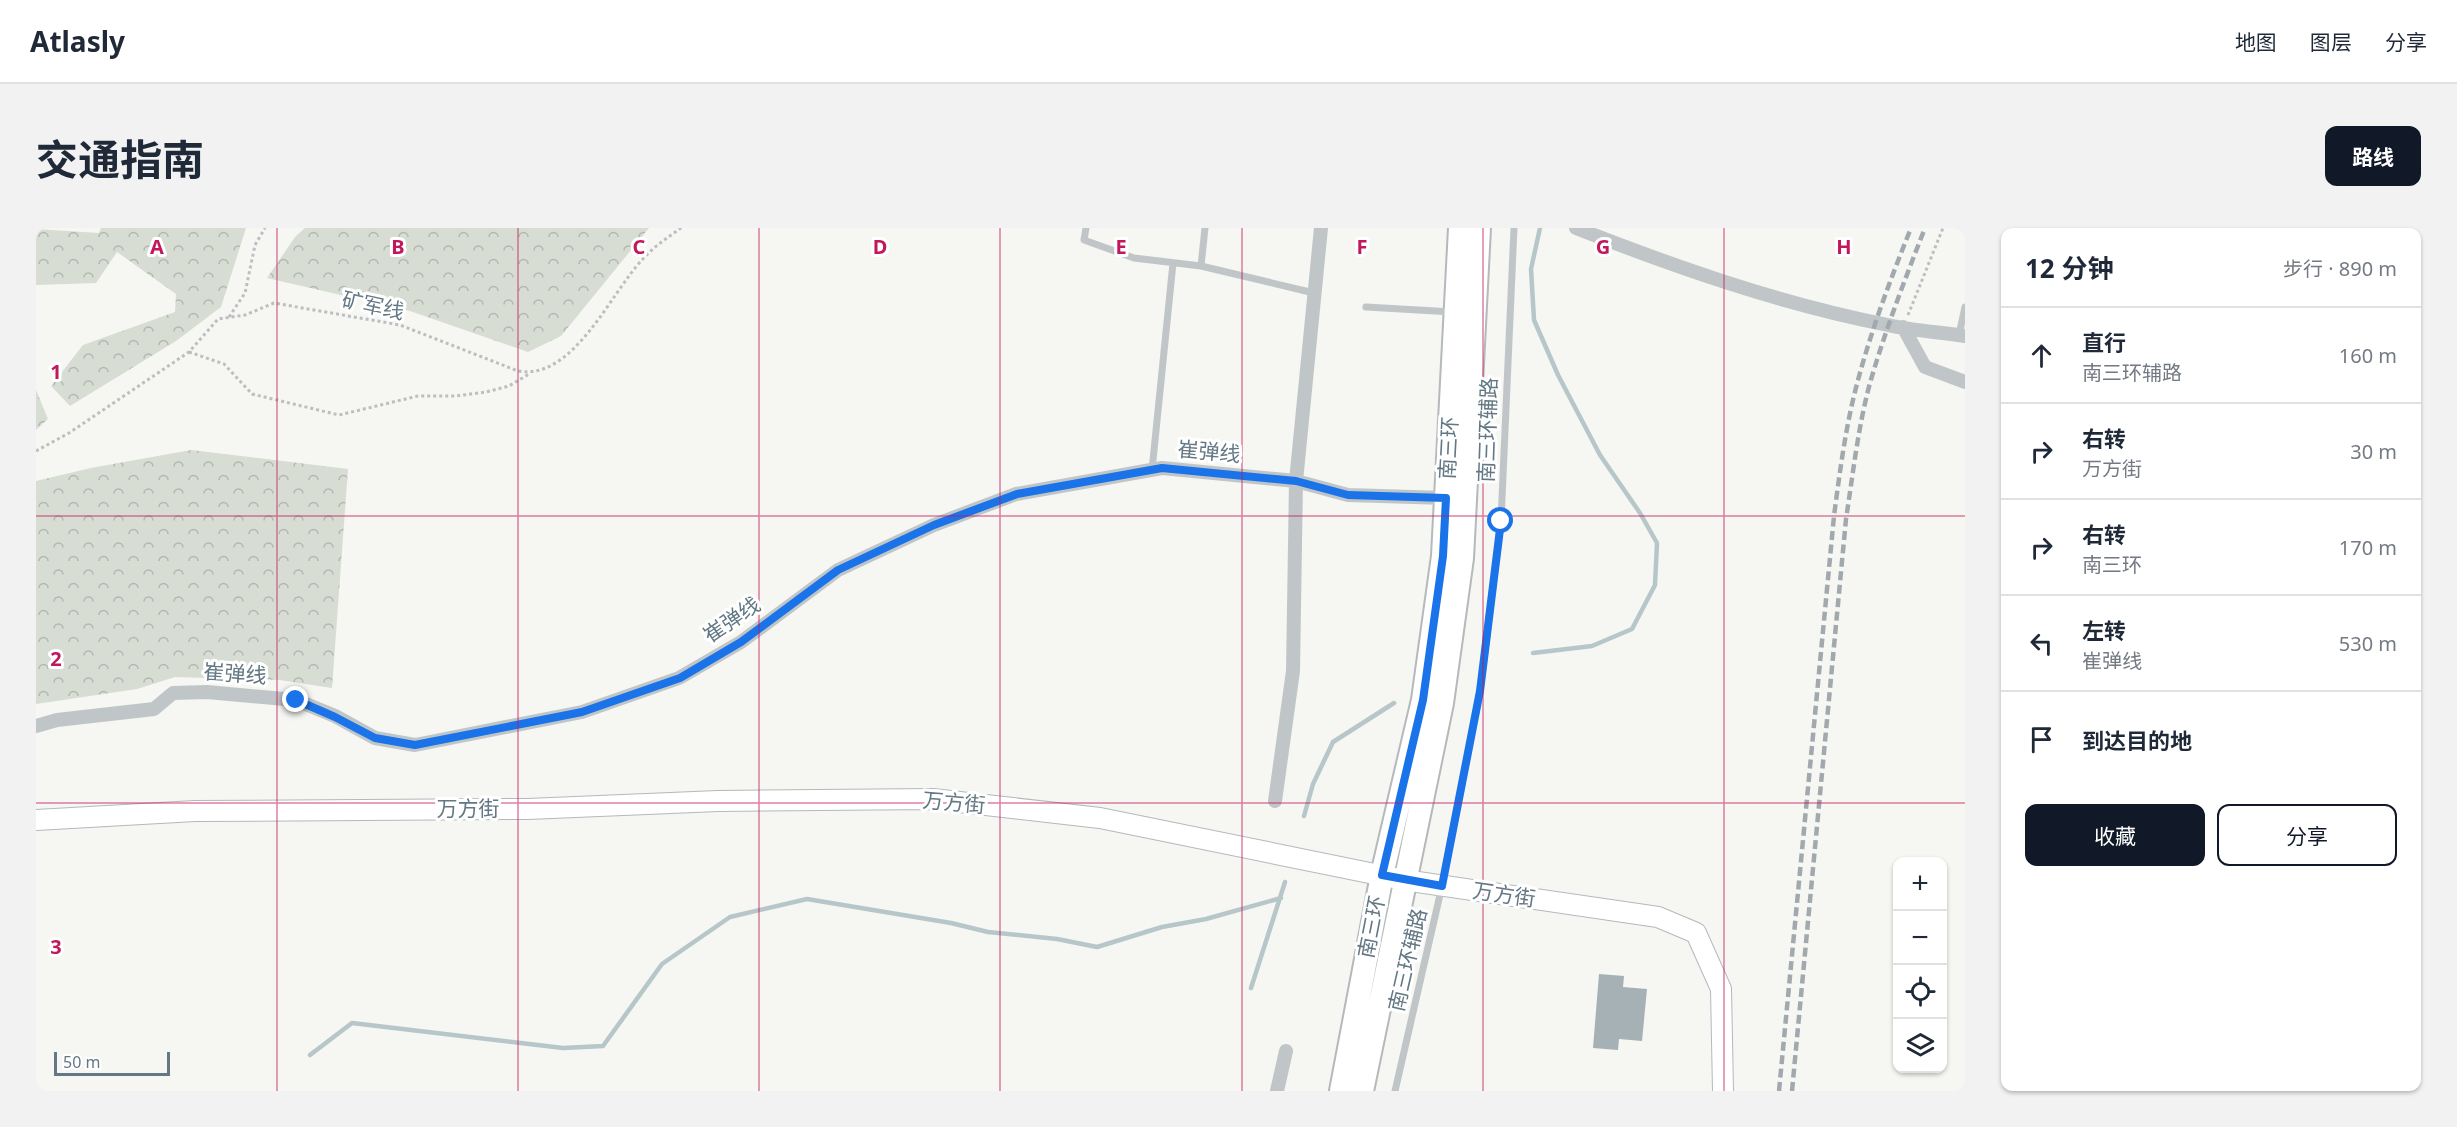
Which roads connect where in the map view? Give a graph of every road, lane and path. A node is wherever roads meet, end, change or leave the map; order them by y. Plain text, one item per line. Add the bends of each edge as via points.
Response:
1 (265, 228) edge
2 (681, 228) edge
3 (1086, 228) edge
4 (1205, 228) edge
5 (1321, 228) edge
6 (1460, 228) edge
7 (1479, 228) edge
8 (1514, 228) edge
9 (1576, 228) edge
10 (1943, 228) edge
11 (1173, 263) junction
12 (1201, 266) junction
13 (1314, 294) junction
14 (1366, 307) dead end
15 (1965, 307) edge
16 (1456, 312) junction
17 (229, 317) junction
18 (1903, 327) junction
19 (1962, 335) edge
20 (189, 352) junction
21 (531, 373) junction
22 (1965, 382) edge
23 (36, 451) edge
24 (1152, 470) junction
25 (1296, 481) junction
26 (1446, 498) junction
27 (36, 726) edge
28 (1275, 801) dead end
29 (36, 820) edge
30 (1393, 878) junction
31 (1442, 886) junction
32 (1286, 1051) dead end
33 (1278, 1091) edge
34 (1341, 1091) edge
35 (1362, 1091) edge
36 (1395, 1091) edge
37 (1723, 1091) edge

1 - 17 path via 255,245 245,293
2 - 21 path via 641,260 570,354
3 - 11 lane via 1084,240 1134,258
4 - 12 lane
5 - 13 street
6 - 16 main road, 南三环
7 - 30 main road, 南三环 via 1462,558 1442,703
8 - 31 lane, 南三环辅路 via 1501,521 1480,691
9 - 18 street via 1703,276 1845,316
10 - 18 path
11 - 12 lane
11 - 24 lane
12 - 13 lane
13 - 25 street
14 - 16 lane
15 - 19 lane
16 - 26 main road, 南三环
17 - 20 path, 矿军线 via 218,319
17 - 21 path, 矿军线 via 274,303 399,325
18 - 19 street
18 - 22 street via 1926,367
20 - 21 path via 224,364 252,394 339,415 418,396 486,392 509,386
20 - 23 path, 矿军线
24 - 25 street, 崔弹线
24 - 27 street, 崔弹线 via 1017,494 934,525 838,570 741,642 680,678 582,712 415,745 375,738 296,700 207,692 173,693 154,709
25 - 26 street, 崔弹线 via 1348,495
25 - 28 street via 1293,671
26 - 30 main road, 南三环 via 1443,556 1423,700
29 - 30 street, 万方街 via 195,811 933,799 1100,818
30 - 31 street, 万方街
30 - 34 main road, 南三环
30 - 35 main road, 南三环
31 - 36 lane, 南三环辅路
31 - 37 street, 万方街 via 1658,917 1696,933 1721,989
32 - 33 street

